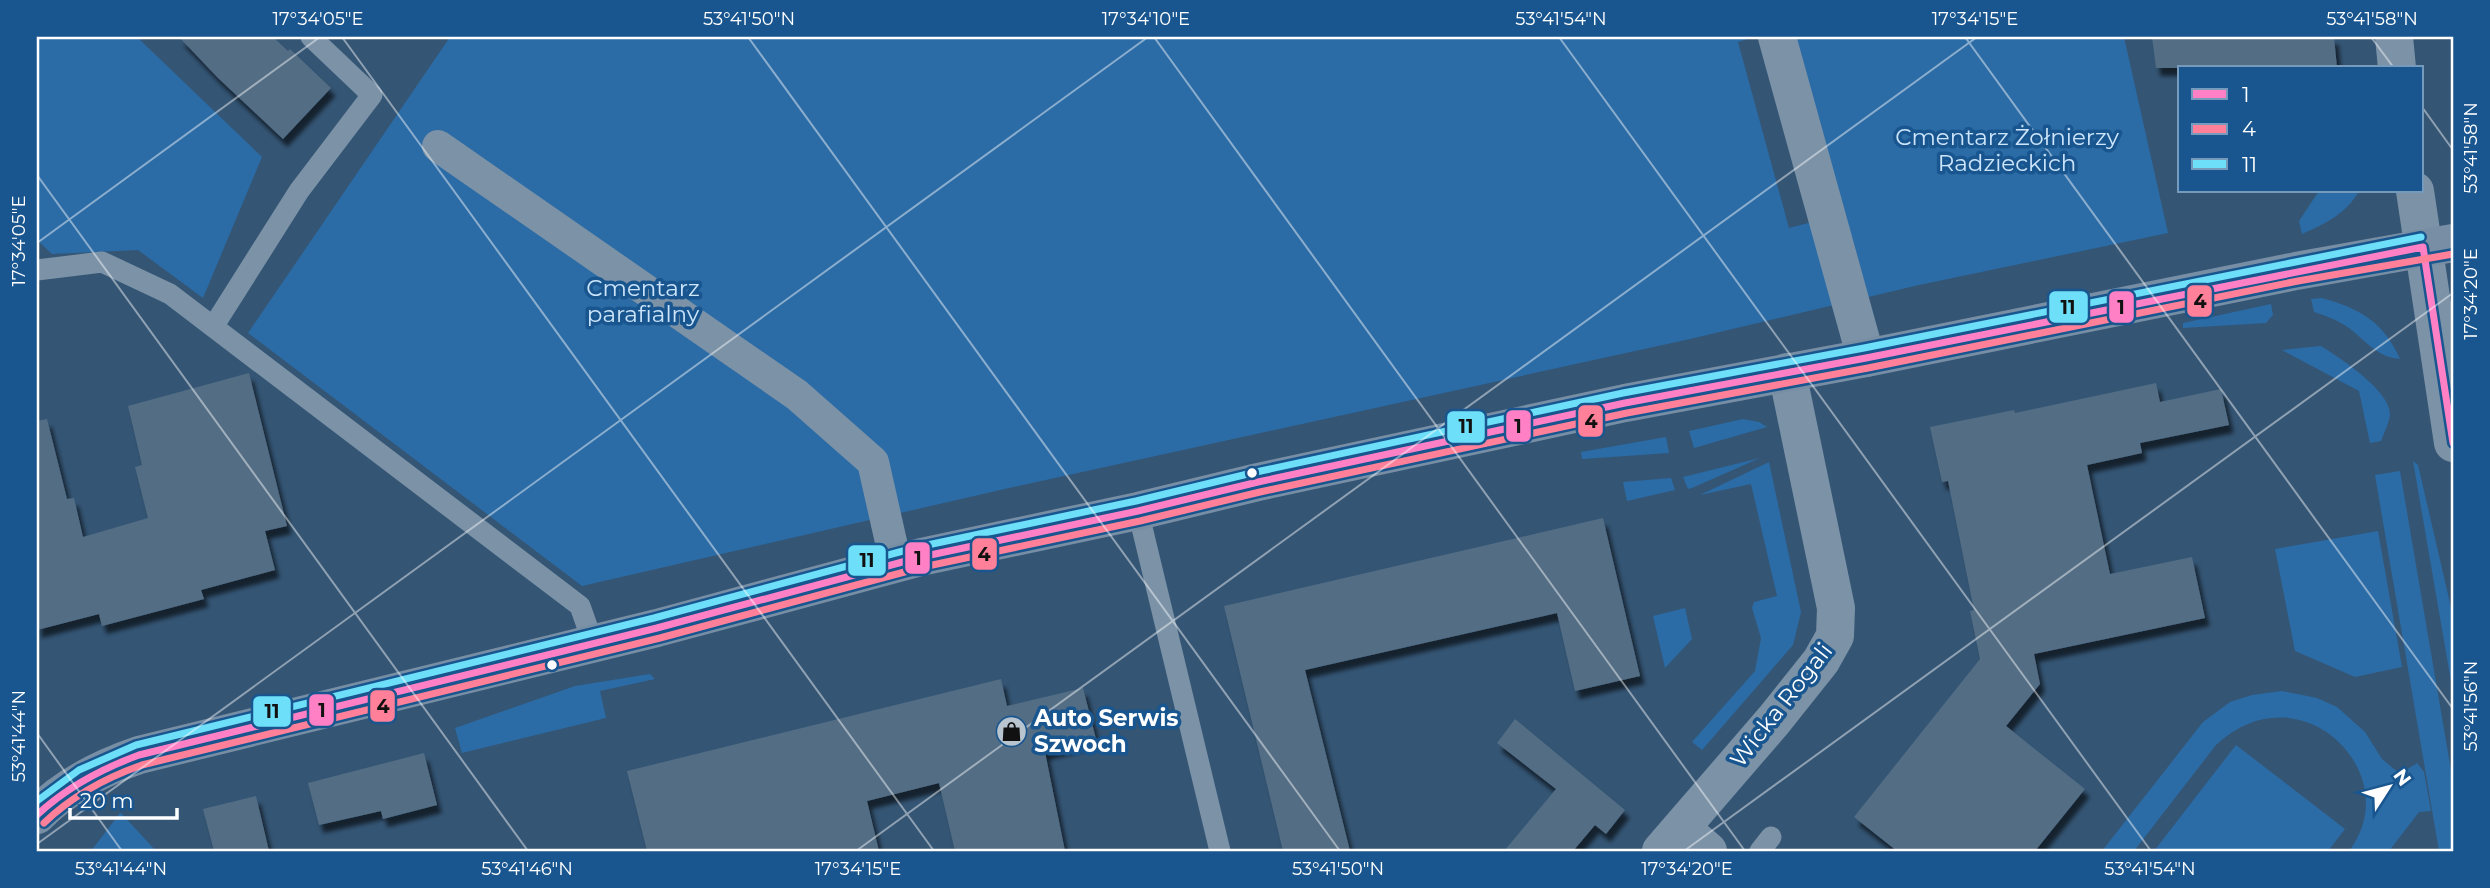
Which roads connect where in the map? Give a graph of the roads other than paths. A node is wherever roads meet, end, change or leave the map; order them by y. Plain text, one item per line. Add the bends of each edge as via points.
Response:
1 (311, 37) edge
2 (1777, 37) edge
3 (2394, 37) edge
4 (2397, 66) edge
5 (438, 146) dead end
6 (2415, 192) edge
7 (2438, 245) edge
8 (37, 270) edge
9 (213, 327) junction
10 (1866, 358) junction
11 (1787, 372) junction
12 (2453, 443) edge
13 (1138, 511) junction
14 (896, 564) junction
15 (593, 643) junction
16 (40, 804) edge
17 (1683, 844) edge
18 (1220, 851) edge

1 - 9 lane via 372,95 299,191
2 - 10 street
3 - 4 street
5 - 14 street via 797,395 873,462
6 - 7 street
7 - 10 main road
7 - 12 street
8 - 9 lane via 102,262 170,294
9 - 15 lane via 580,606
10 - 11 main road
11 - 13 main road via 1625,402
11 - 17 street, Wicka Rogali via 1836,608 1835,636
13 - 14 main road
13 - 18 lane
14 - 15 main road
15 - 16 main road via 139,755

